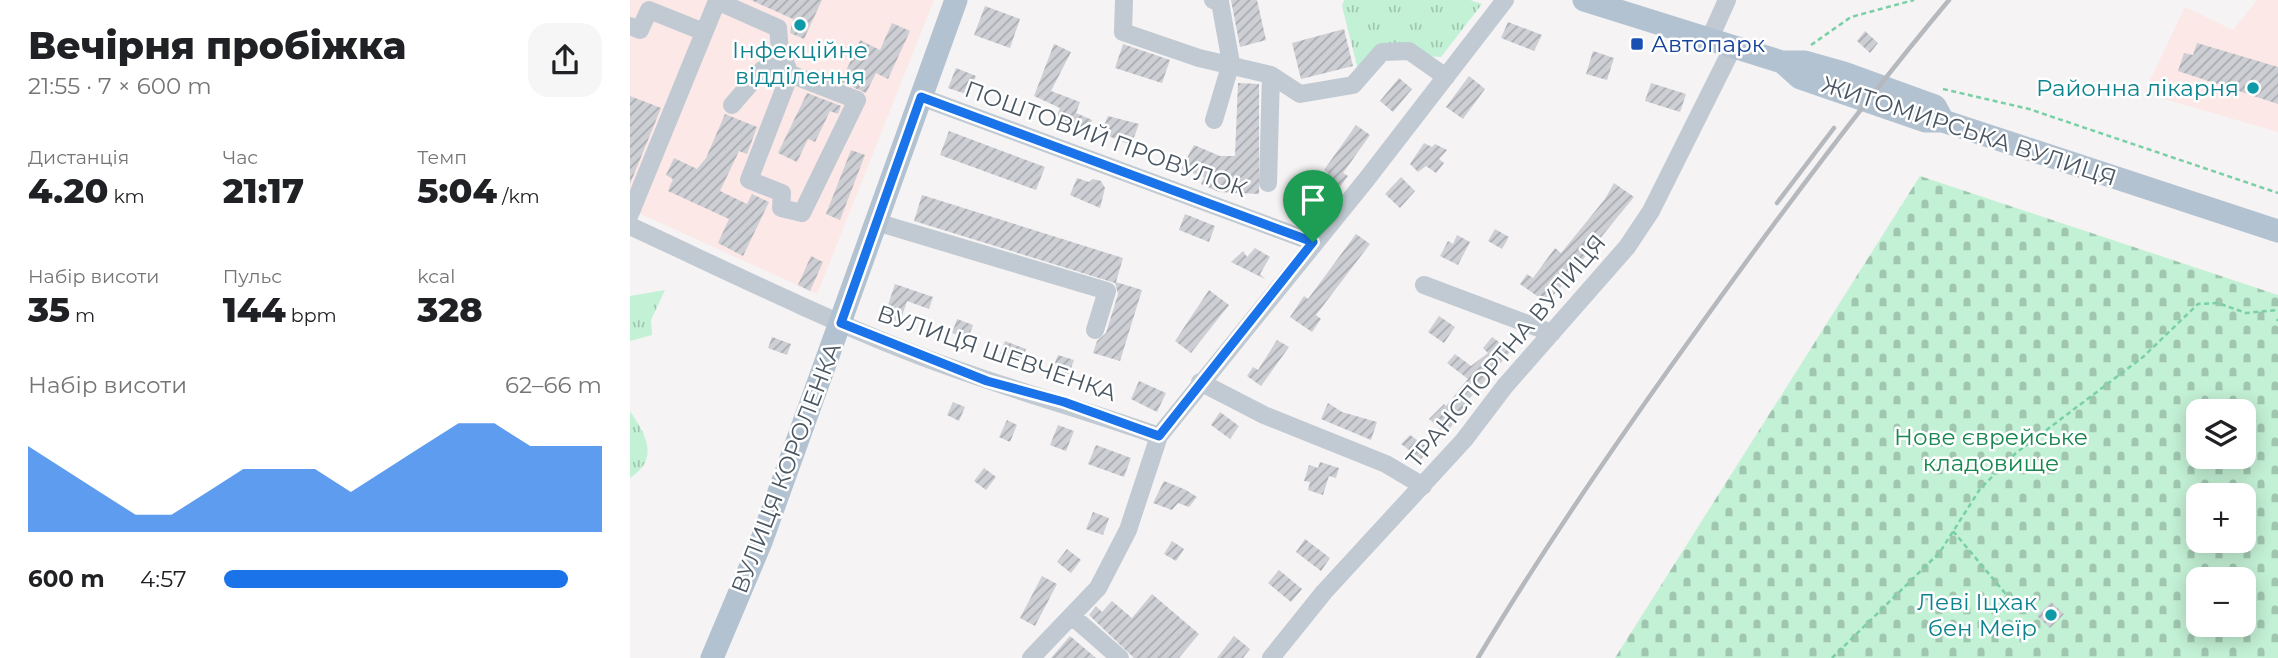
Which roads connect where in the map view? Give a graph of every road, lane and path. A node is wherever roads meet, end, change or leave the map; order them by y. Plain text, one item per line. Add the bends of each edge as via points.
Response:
1 (956, 0) edge
2 (1124, 0) edge
3 (1213, 0) edge
4 (1505, 0) edge
5 (1584, 0) edge
6 (1727, 0) edge
7 (1914, 1) edge
8 (651, 5) edge
9 (630, 26) edge
10 (704, 32) junction
11 (1710, 38) junction
12 (1811, 45) dead end
13 (1734, 46) junction
14 (1231, 63) junction
15 (788, 69) junction
16 (1271, 75) junction
17 (1446, 77) junction
18 (1935, 86) dead end
19 (921, 97) junction
20 (732, 105) dead end
21 (1214, 120) dead end
22 (1268, 183) dead end
23 (2278, 193) edge
24 (630, 214) edge
25 (876, 222) junction
26 (630, 226) edge
27 (2278, 231) edge
28 (1313, 242) junction
29 (1424, 285) dead end
30 (2278, 310) edge
31 (841, 323) junction
32 (1095, 330) dead end
33 (1552, 333) junction
34 (1200, 382) junction
35 (1159, 436) junction
36 (1423, 486) junction
37 (1953, 531) junction
38 (2024, 603) dead end
39 (1072, 616) junction
40 (1037, 656) edge
41 (712, 658) edge
42 (1120, 658) edge
43 (1271, 658) edge
44 (1832, 658) edge

1 - 19 main road, ВУЛИЦЯ КОРОЛЕНКА
2 - 14 street via 1124,32 1199,58
3 - 14 street via 1220,2
4 - 17 street
5 - 11 main road, ЖИТОМИРСЬКА ВУЛИЦЯ
6 - 11 street
7 - 12 path via 1851,17
8 - 9 street via 640,30
8 - 10 street
10 - 15 street via 717,1 778,28
10 - 24 street
11 - 13 main road, ЖИТОМИРСЬКА ВУЛИЦЯ
13 - 27 main road, ЖИТОМИРСЬКА ВУЛИЦЯ via 1782,62 1800,78 1924,121 1943,121
13 - 33 street, ТРАНСПОРТНА ВУЛИЦЯ via 1651,211 1627,247
14 - 16 street
14 - 21 street
15 - 15 street via 857,100 802,213 781,208 782,193 749,180
15 - 20 street via 762,70
16 - 17 street via 1300,94 1353,85 1382,52 1409,51
16 - 22 street
17 - 28 street
18 - 23 path via 2029,109
19 - 25 main road, ВУЛИЦЯ КОРОЛЕНКА
19 - 28 street, ПОШТОВИЙ ПРОВУЛОК
25 - 31 main road, ВУЛИЦЯ КОРОЛЕНКА
25 - 32 street via 1107,291
26 - 31 street, ВУЛИЦЯ ШЕВЧЕНКА
28 - 34 street
29 - 33 street
30 - 37 path via 2246,313 2218,303 2199,304 2143,357 2016,453 1980,489
31 - 35 street, ВУЛИЦЯ ШЕВЧЕНКА via 987,381
31 - 41 main road, ВУЛИЦЯ КОРОЛЕНКА via 761,542
33 - 36 street, ТРАНСПОРТНА ВУЛИЦЯ
34 - 35 street
34 - 36 street via 1264,415 1386,464
35 - 39 street via 1128,530 1098,588
36 - 43 street, ТРАНСПОРТНА ВУЛИЦЯ via 1324,592
37 - 38 path via 2005,593
37 - 44 path via 1940,552
39 - 40 street
39 - 42 street

